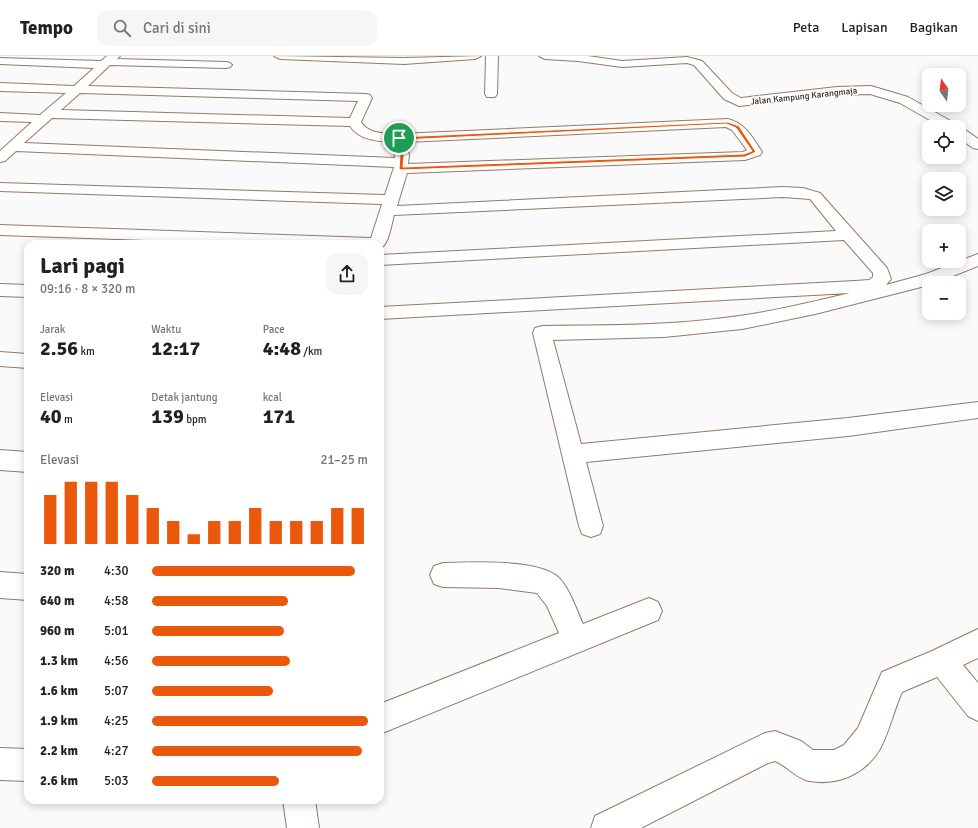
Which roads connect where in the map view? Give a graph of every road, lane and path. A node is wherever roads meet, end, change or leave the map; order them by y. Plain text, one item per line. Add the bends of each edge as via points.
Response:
1 (280, 56) edge
2 (475, 56) edge
3 (492, 56) edge
4 (545, 56) edge
5 (0, 61) edge
6 (108, 61) edge
7 (226, 66) dead end
8 (0, 87) edge
9 (76, 89) junction
10 (491, 94) dead end
11 (46, 116) junction
12 (0, 117) edge
13 (939, 120) edge
14 (354, 122) junction
15 (966, 133) edge
16 (978, 133) edge
17 (966, 137) edge
18 (399, 138) junction
19 (978, 145) edge
20 (5, 152) edge
21 (402, 166) junction
22 (0, 187) edge
23 (389, 205) junction
24 (0, 230) edge
25 (849, 235) junction
26 (290, 240) edge
27 (378, 240) edge
28 (978, 259) edge
29 (384, 260) edge
30 (0, 290) edge
31 (24, 291) edge
32 (384, 313) edge
33 (0, 359) edge
34 (24, 361) edge
35 (978, 410) edge
36 (572, 454) junction
37 (0, 460) edge
38 (24, 462) edge
39 (591, 526) dead end
40 (443, 575) dead end
41 (0, 586) edge
42 (24, 587) edge
43 (649, 611) dead end
44 (576, 640) junction
45 (978, 643) edge
46 (942, 661) junction
47 (978, 706) edge
48 (384, 717) edge
49 (0, 764) edge
50 (24, 765) edge
51 (300, 804) edge
52 (303, 828) edge
53 (607, 828) edge

1 - 2 street via 404,61
3 - 10 street
4 - 13 street, Jalan Kampung Karangmaja via 622,64 694,61 703,67 728,96 739,102 837,91 871,90 904,100
5 - 6 street
6 - 7 street
6 - 9 street
8 - 9 street
9 - 11 street
9 - 14 street via 366,98
11 - 12 street
11 - 14 street
11 - 20 street
14 - 18 street via 357,129 366,135
15 - 16 street
17 - 19 street
18 - 21 street
18 - 21 street via 728,123 737,127 755,152 745,156
20 - 21 street
21 - 23 street
22 - 23 street
23 - 25 street via 803,193 815,196
23 - 27 street
24 - 26 street
25 - 29 street
25 - 32 street via 881,272 882,279 874,285
28 - 36 street via 935,276 874,294 760,320 646,331 542,333
30 - 31 street
33 - 34 street
35 - 36 street via 855,427
36 - 39 street
37 - 38 street
40 - 44 street via 531,578 548,584
41 - 42 street
43 - 44 street
44 - 48 street
45 - 46 street
46 - 47 street
46 - 53 street via 892,682 869,738 855,756 837,766 809,764 775,746 765,748
49 - 50 street
51 - 52 street

